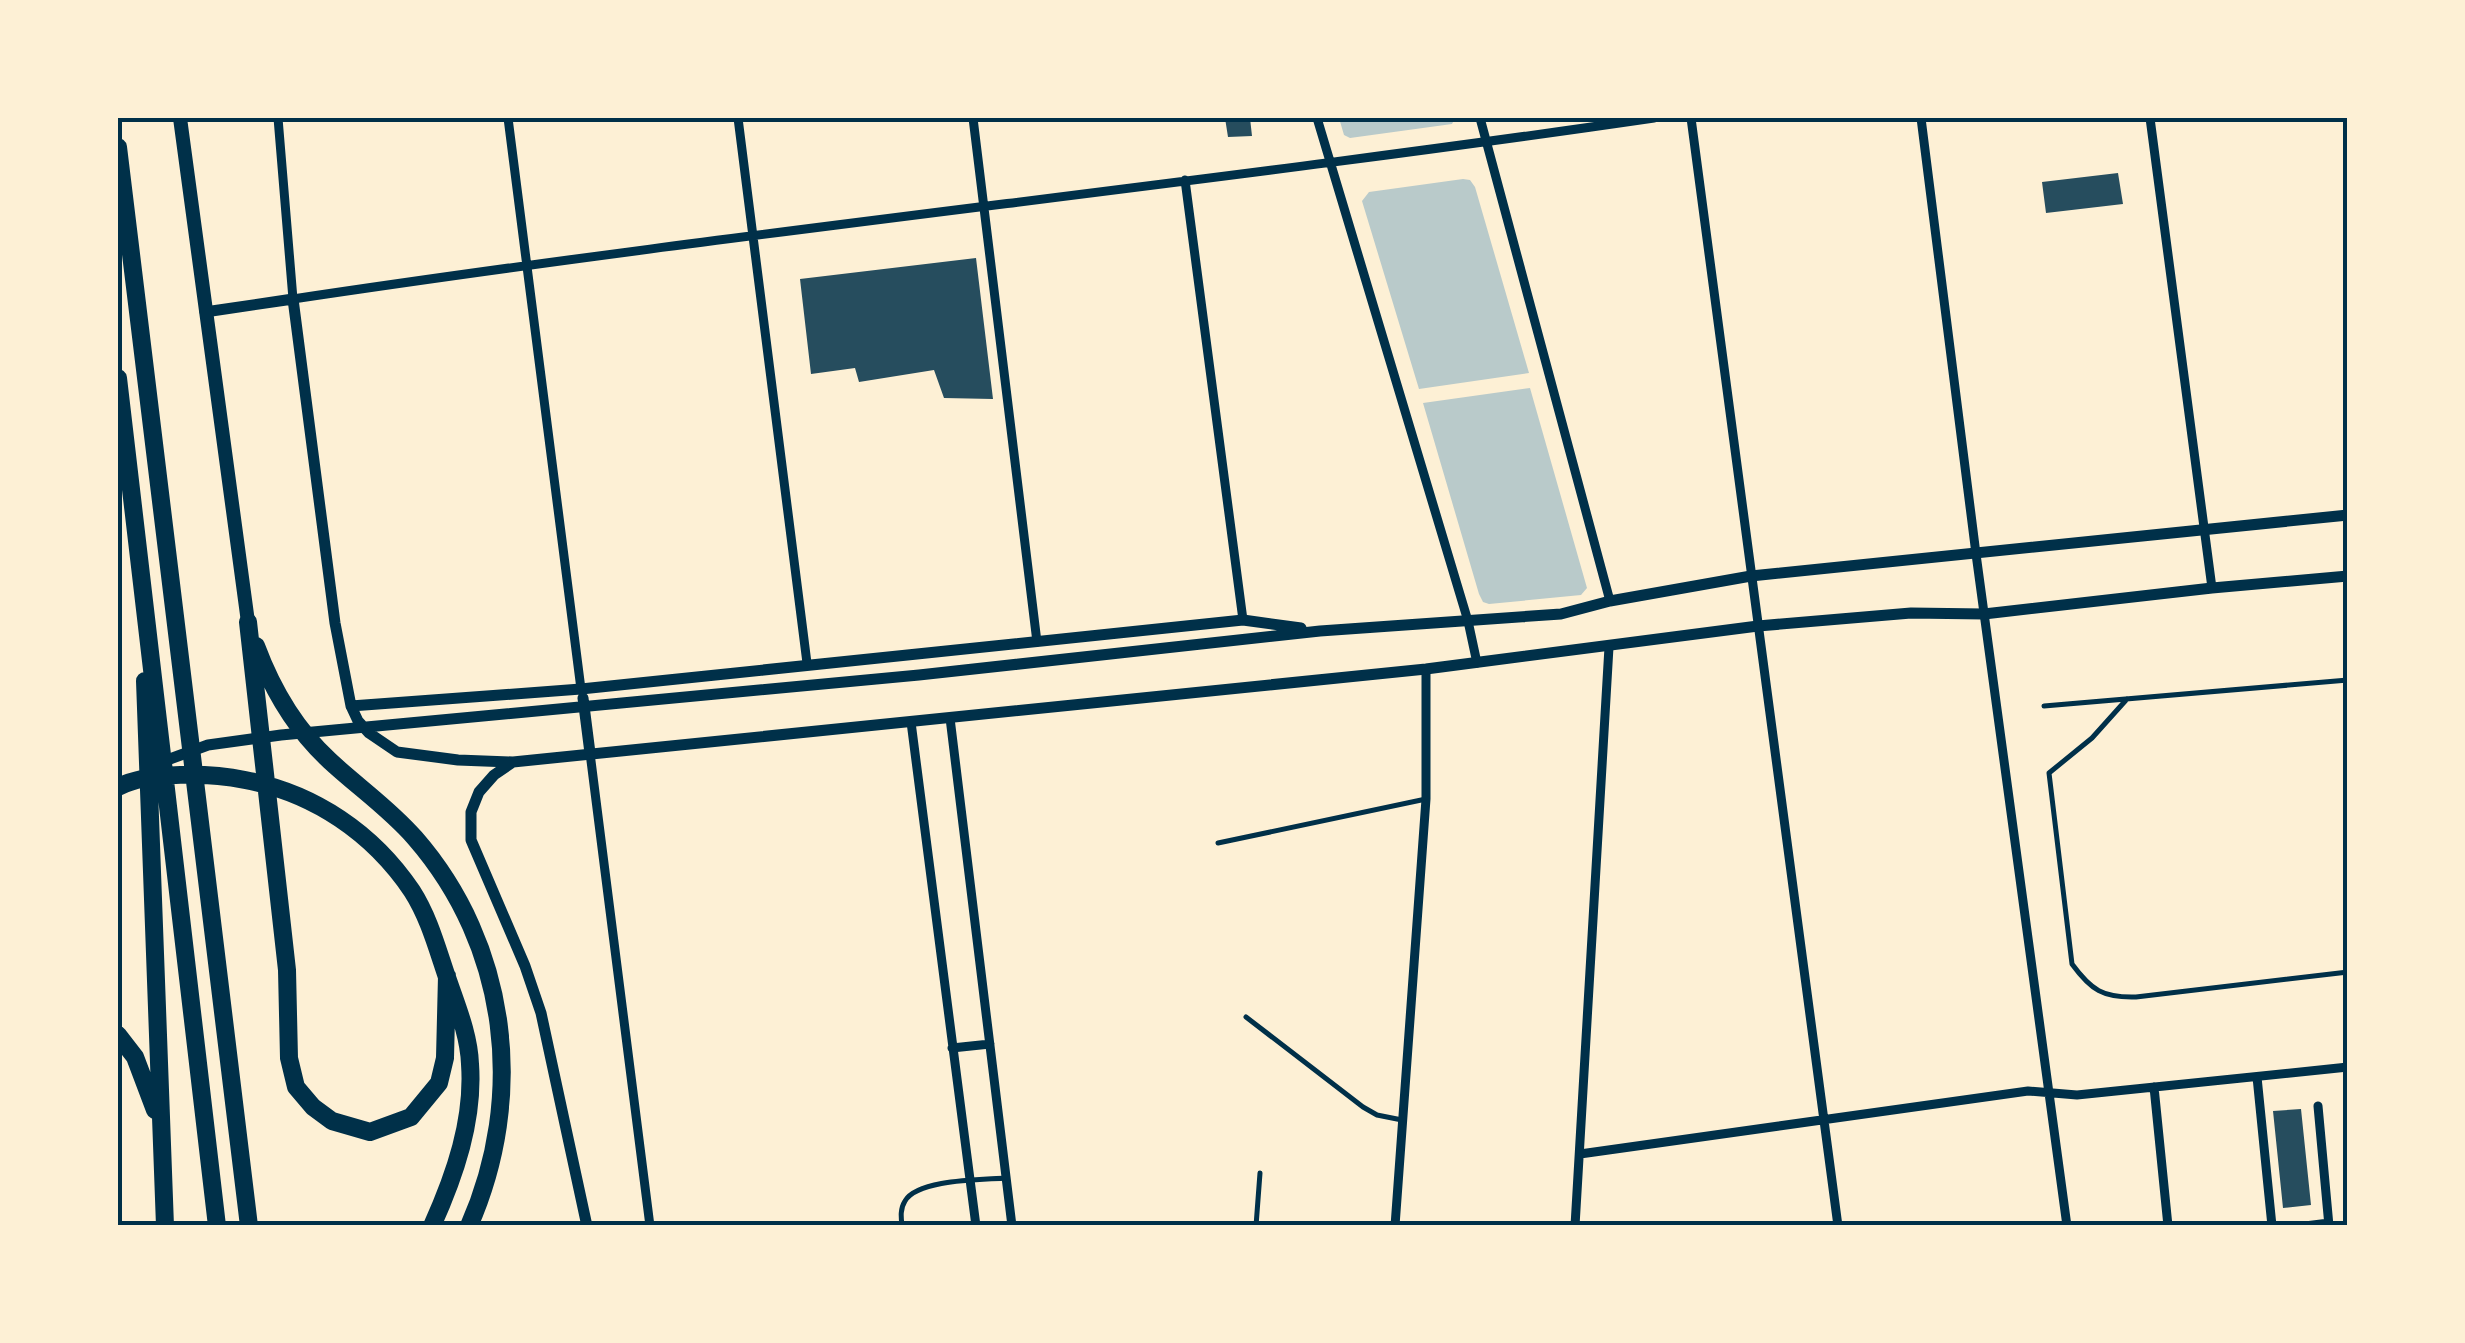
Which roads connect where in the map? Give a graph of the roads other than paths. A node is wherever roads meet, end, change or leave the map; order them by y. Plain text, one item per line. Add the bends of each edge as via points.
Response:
1 (180, 118) edge
2 (278, 118) edge
3 (508, 118) edge
4 (738, 118) edge
5 (972, 118) edge
6 (1316, 118) edge
7 (1480, 118) edge
8 (1654, 118) edge
9 (1691, 118) edge
10 (1921, 118) edge
11 (2150, 118) edge
12 (1487, 142) junction
13 (118, 146) edge
14 (1330, 161) junction
15 (1184, 180) junction
16 (985, 206) junction
17 (752, 237) junction
18 (527, 264) junction
19 (293, 299) junction
20 (205, 312) junction
21 (118, 378) edge
22 (2348, 515) edge
23 (2203, 530) junction
24 (1976, 554) junction
25 (1751, 576) junction
26 (2348, 576) edge
27 (2212, 588) junction
28 (1610, 600) junction
29 (146, 610) junction
30 (1984, 614) junction
31 (1243, 620) junction
32 (248, 622) junction
33 (1468, 622) junction
34 (1758, 626) junction
35 (1320, 631) junction
36 (1037, 642) junction
37 (1609, 647) junction
38 (807, 663) junction
39 (1477, 663) junction
40 (1426, 669) junction
41 (2348, 680) edge
42 (581, 689) junction
43 (2127, 699) junction
44 (351, 706) junction
45 (2044, 706) dead end
46 (950, 718) junction
47 (911, 722) junction
48 (590, 754) junction
49 (513, 762) junction
50 (121, 786) edge
51 (1426, 798) junction
52 (1218, 843) dead end
53 (2348, 972) edge
54 (446, 976) junction
55 (1246, 1017) dead end
56 (118, 1035) edge
57 (990, 1044) junction
58 (952, 1048) junction
59 (2348, 1067) edge
60 (2257, 1076) junction
61 (2154, 1087) junction
62 (2049, 1092) junction
63 (2318, 1106) dead end
64 (1402, 1120) junction
65 (1822, 1121) junction
66 (162, 1126) junction
67 (1580, 1154) junction
68 (1260, 1173) dead end
69 (1006, 1178) junction
70 (969, 1181) junction
71 (2329, 1224) edge
72 (165, 1226) edge
73 (217, 1226) edge
74 (248, 1226) edge
75 (432, 1226) edge
76 (469, 1226) edge
77 (586, 1226) edge
78 (650, 1226) edge
79 (902, 1226) edge
80 (976, 1226) edge
81 (1012, 1226) edge
82 (1256, 1226) edge
83 (1395, 1226) edge
84 (1575, 1226) edge
85 (1838, 1226) edge
86 (2067, 1226) edge
87 (2168, 1226) edge
88 (2272, 1226) edge
89 (2305, 1226) edge

1 - 20 main road
2 - 19 street
3 - 18 street
4 - 17 street
5 - 16 street
6 - 14 street
7 - 12 street
8 - 12 street
9 - 25 street
10 - 24 street
11 - 23 street
12 - 14 street
12 - 28 street
13 - 74 highway
14 - 15 street
14 - 33 street
15 - 16 street
15 - 31 street
16 - 17 street
16 - 36 street
17 - 18 street
17 - 38 street
18 - 19 street
18 - 42 street
19 - 20 street
19 - 44 street
20 - 32 main road
21 - 29 highway
22 - 23 street
23 - 24 street
23 - 27 street
24 - 25 street
24 - 30 street
25 - 28 street
25 - 34 street
26 - 27 street
27 - 30 street
28 - 33 street via 1562,614
29 - 66 highway via 144,710
29 - 73 highway
30 - 34 street
30 - 62 street
31 - 35 street
31 - 36 street
32 - 54 highway via 296,1086 332,1121 352,1129 370,1132 411,1117 439,1083
32 - 76 highway via 300,730 415,838 476,936 498,1010 503,1087 492,1163
33 - 35 street
33 - 39 street
34 - 37 street
34 - 65 street
35 - 50 street via 281,735 208,746 152,766
36 - 38 street
37 - 39 street
37 - 67 street
38 - 42 street
39 - 40 street
40 - 46 street
40 - 51 street
41 - 43 lane
42 - 44 street
42 - 48 street
43 - 45 lane
43 - 53 lane via 2049,773 2072,964 2089,987 2136,998
44 - 49 street via 369,733 397,752
46 - 47 street
46 - 57 street
47 - 48 street
47 - 58 street
48 - 49 street
48 - 78 street
49 - 77 street via 479,792 471,840 541,1013
50 - 54 highway via 226,776 313,802 386,857 413,893
51 - 52 lane
51 - 64 street
54 - 75 highway via 463,1024 470,1088 456,1165
55 - 64 lane via 1376,1115
56 - 66 highway via 135,1057
57 - 58 street
57 - 69 street
58 - 70 street
59 - 60 street
60 - 61 street
60 - 88 street
61 - 62 street
61 - 87 street
62 - 65 street
62 - 86 street
63 - 71 street
64 - 83 street
65 - 67 street
65 - 85 street
66 - 72 highway
67 - 84 street
68 - 82 lane
69 - 70 lane
69 - 81 street
70 - 79 lane via 918,1189 906,1198
70 - 80 street
71 - 89 street

